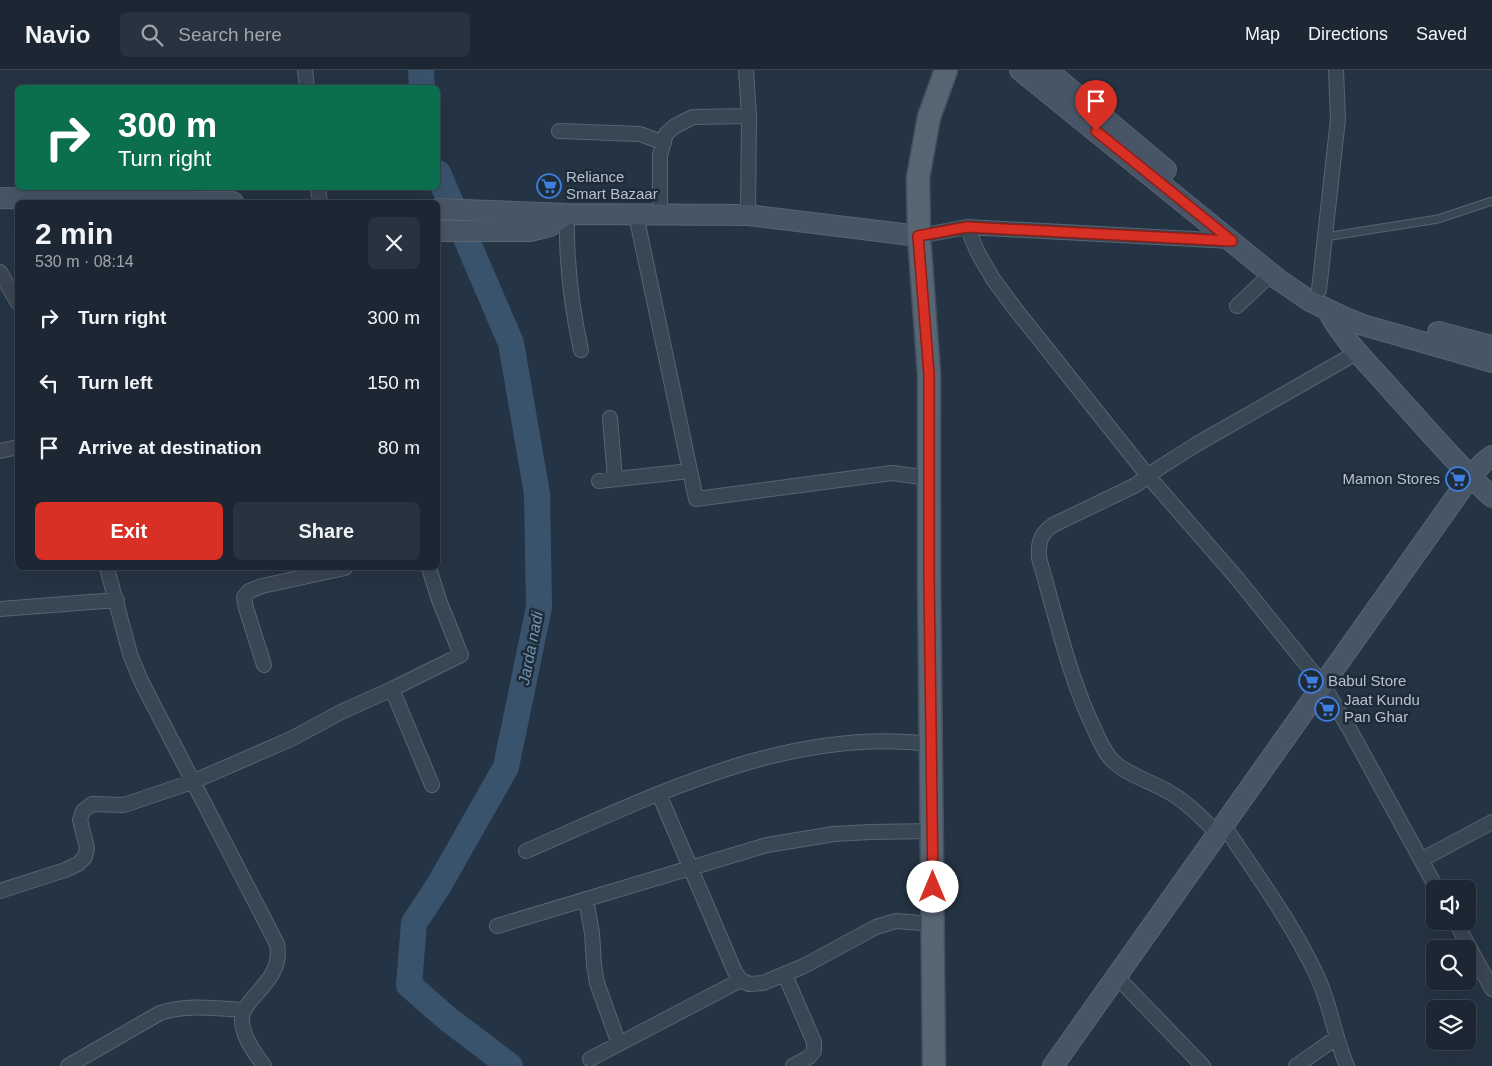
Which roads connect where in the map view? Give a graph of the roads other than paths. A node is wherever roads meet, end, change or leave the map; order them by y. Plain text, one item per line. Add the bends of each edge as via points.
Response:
1 (305, 70) edge
2 (746, 70) edge
3 (946, 70) edge
4 (1020, 70) edge
5 (1047, 70) edge
6 (1336, 70) edge
7 (307, 85) edge
8 (749, 116) junction
9 (559, 131) dead end
10 (664, 143) junction
11 (0, 198) edge
12 (98, 200) edge
13 (1492, 201) edge
14 (440, 209) edge
15 (567, 214) junction
16 (636, 215) junction
17 (660, 215) junction
18 (748, 216) junction
19 (967, 227) junction
20 (440, 231) edge
21 (918, 236) junction
22 (1325, 236) junction
23 (1232, 241) junction
24 (0, 272) edge
25 (1272, 274) junction
26 (1319, 290) junction
27 (15, 298) edge
28 (1236, 306) dead end
29 (1328, 310) junction
30 (1492, 346) edge
31 (581, 350) dead end
32 (1358, 352) junction
33 (1492, 362) edge
34 (610, 418) dead end
35 (15, 448) edge
36 (0, 451) edge
37 (1492, 456) edge
38 (690, 471) junction
39 (1148, 476) junction
40 (1470, 477) junction
41 (929, 478) junction
42 (616, 479) junction
43 (599, 481) dead end
44 (1492, 497) edge
45 (108, 570) edge
46 (336, 570) edge
47 (430, 570) edge
48 (117, 600) junction
49 (0, 609) edge
50 (264, 665) dead end
51 (1324, 685) junction
52 (392, 689) junction
53 (932, 744) junction
54 (192, 782) junction
55 (432, 785) dead end
56 (659, 794) junction
57 (1492, 822) edge
58 (1220, 828) junction
59 (933, 831) junction
60 (526, 851) dead end
61 (1421, 860) junction
62 (691, 868) junction
63 (1432, 880) edge
64 (0, 890) edge
65 (586, 899) junction
66 (933, 924) junction
67 (497, 926) dead end
68 (1460, 930) edge
69 (785, 976) junction
70 (1116, 976) junction
71 (741, 980) junction
72 (1492, 989) edge
73 (243, 1010) junction
74 (1336, 1038) junction
75 (619, 1044) junction
76 (590, 1058) dead end
77 (68, 1066) edge
78 (264, 1066) edge
79 (793, 1066) edge
80 (934, 1066) edge
81 (1053, 1066) edge
82 (1202, 1066) edge
83 (1296, 1066) edge
84 (1347, 1066) edge

1 - 7 street
2 - 8 street
3 - 21 main road via 929,117 923,147 918,178
4 - 23 main road
5 - 26 main road via 1273,261
6 - 22 street via 1338,119
8 - 10 street via 693,117 666,134
8 - 18 street
9 - 10 street via 640,134
10 - 17 street via 660,155
11 - 12 main road
13 - 22 lane via 1438,219
14 - 15 main road
15 - 16 main road
15 - 20 main road via 543,229 519,232
15 - 31 street via 570,295
16 - 17 main road
16 - 38 street
17 - 18 main road
18 - 21 main road
19 - 21 street
19 - 23 street
19 - 39 street via 994,279
21 - 41 main road via 929,374
22 - 26 street
23 - 25 main road
24 - 27 street
25 - 28 street
25 - 29 main road via 1296,293
26 - 30 main road via 1378,317
29 - 32 main road via 1339,330
29 - 33 main road via 1363,325
32 - 39 street via 1197,444
32 - 40 main road
34 - 42 street
35 - 36 street
37 - 40 main road
38 - 41 street via 696,500 892,473
38 - 42 street
39 - 51 street
39 - 58 street via 1044,531 1038,546 1039,558 1080,696 1108,756 1126,771 1170,792
40 - 44 main road
40 - 51 main road
41 - 53 main road
42 - 43 street
45 - 48 street
46 - 50 street via 262,586 249,591 244,597
47 - 52 street via 460,655
48 - 49 street
48 - 54 street via 130,654 141,681
51 - 58 main road
51 - 61 street
52 - 54 street via 291,739
52 - 55 street
53 - 56 street via 875,742 791,751 733,766
53 - 59 main road
54 - 64 street via 124,806 92,804 80,820 87,848 85,857 78,864
54 - 73 street via 277,944 278,962 261,991
56 - 60 street
56 - 62 street
57 - 61 street
58 - 70 main road
58 - 74 street via 1290,927 1318,976
59 - 62 street via 870,832 803,839 744,851
59 - 66 main road
61 - 63 street
62 - 65 street
62 - 71 street
65 - 67 street
65 - 75 street via 597,983
66 - 69 street via 896,921 876,927
66 - 80 main road
68 - 72 street
69 - 71 street via 763,983 749,984
69 - 79 street via 814,1042 814,1051 809,1057
70 - 81 main road
70 - 82 street
71 - 75 street
73 - 77 street via 196,1008 160,1013
73 - 78 street via 244,1032
74 - 83 street
74 - 84 street
75 - 76 street

